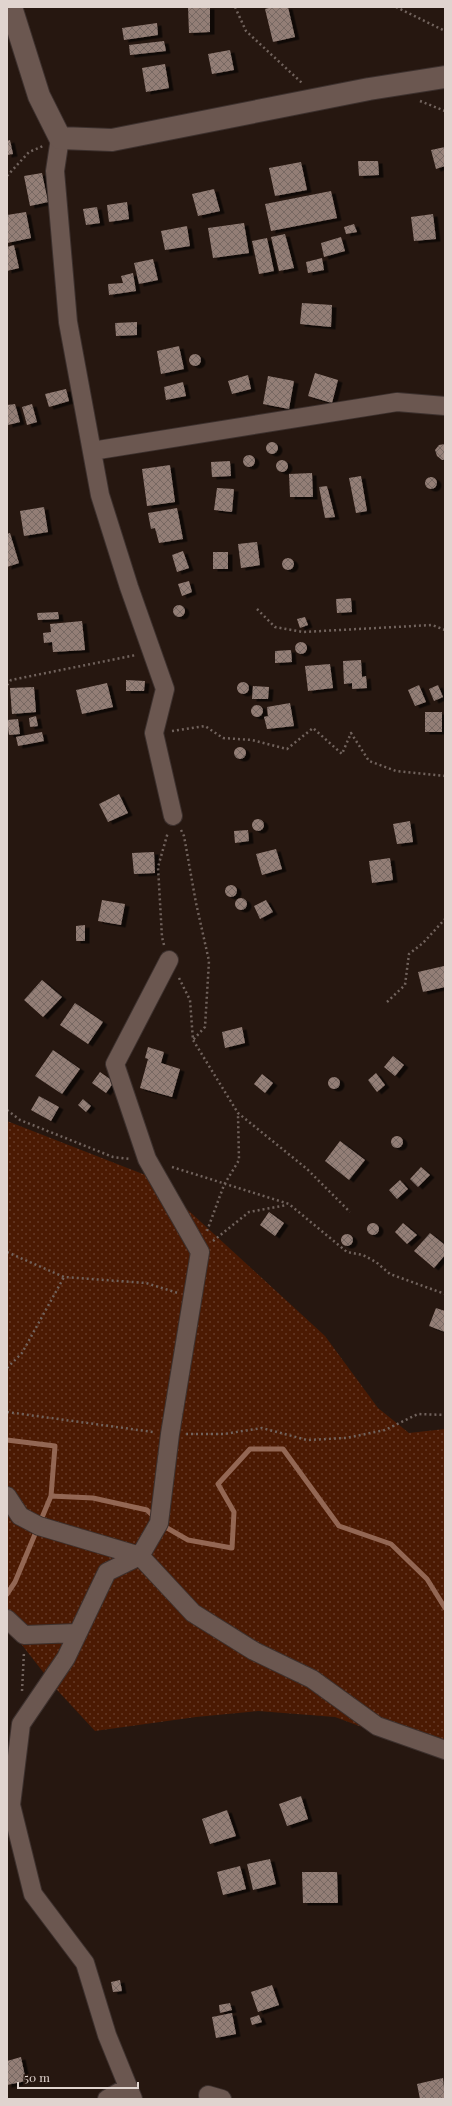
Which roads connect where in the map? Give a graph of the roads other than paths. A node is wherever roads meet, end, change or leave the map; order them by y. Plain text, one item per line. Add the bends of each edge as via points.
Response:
1 (11, 7) edge
2 (445, 77) edge
3 (60, 138) junction
4 (445, 406) edge
5 (92, 451) junction
6 (173, 816) road end
7 (169, 960) road end
8 (7, 1496) edge
9 (140, 1556) junction
10 (7, 1619) edge
11 (78, 1633) junction
12 (445, 1750) edge
13 (9, 1809) edge
14 (130, 2093) edge
15 (107, 2099) edge
16 (209, 2099) edge
17 (222, 2099) edge

1 - 3 street via 39,96
2 - 3 street via 369,89 112,140
3 - 5 street via 55,171 68,322
4 - 5 street via 397,402
5 - 6 street via 100,495 165,689 154,733
7 - 9 street via 115,1064 146,1159 200,1252 170,1434 159,1523
8 - 9 street via 20,1516 39,1526
9 - 11 street via 107,1572
9 - 12 street via 193,1613 254,1651 312,1679 377,1726
10 - 11 street via 24,1635
11 - 13 street via 66,1658 21,1724
13 - 14 street via 33,1894 85,1963 107,2035
14 - 15 street
16 - 17 street via 208,2095

